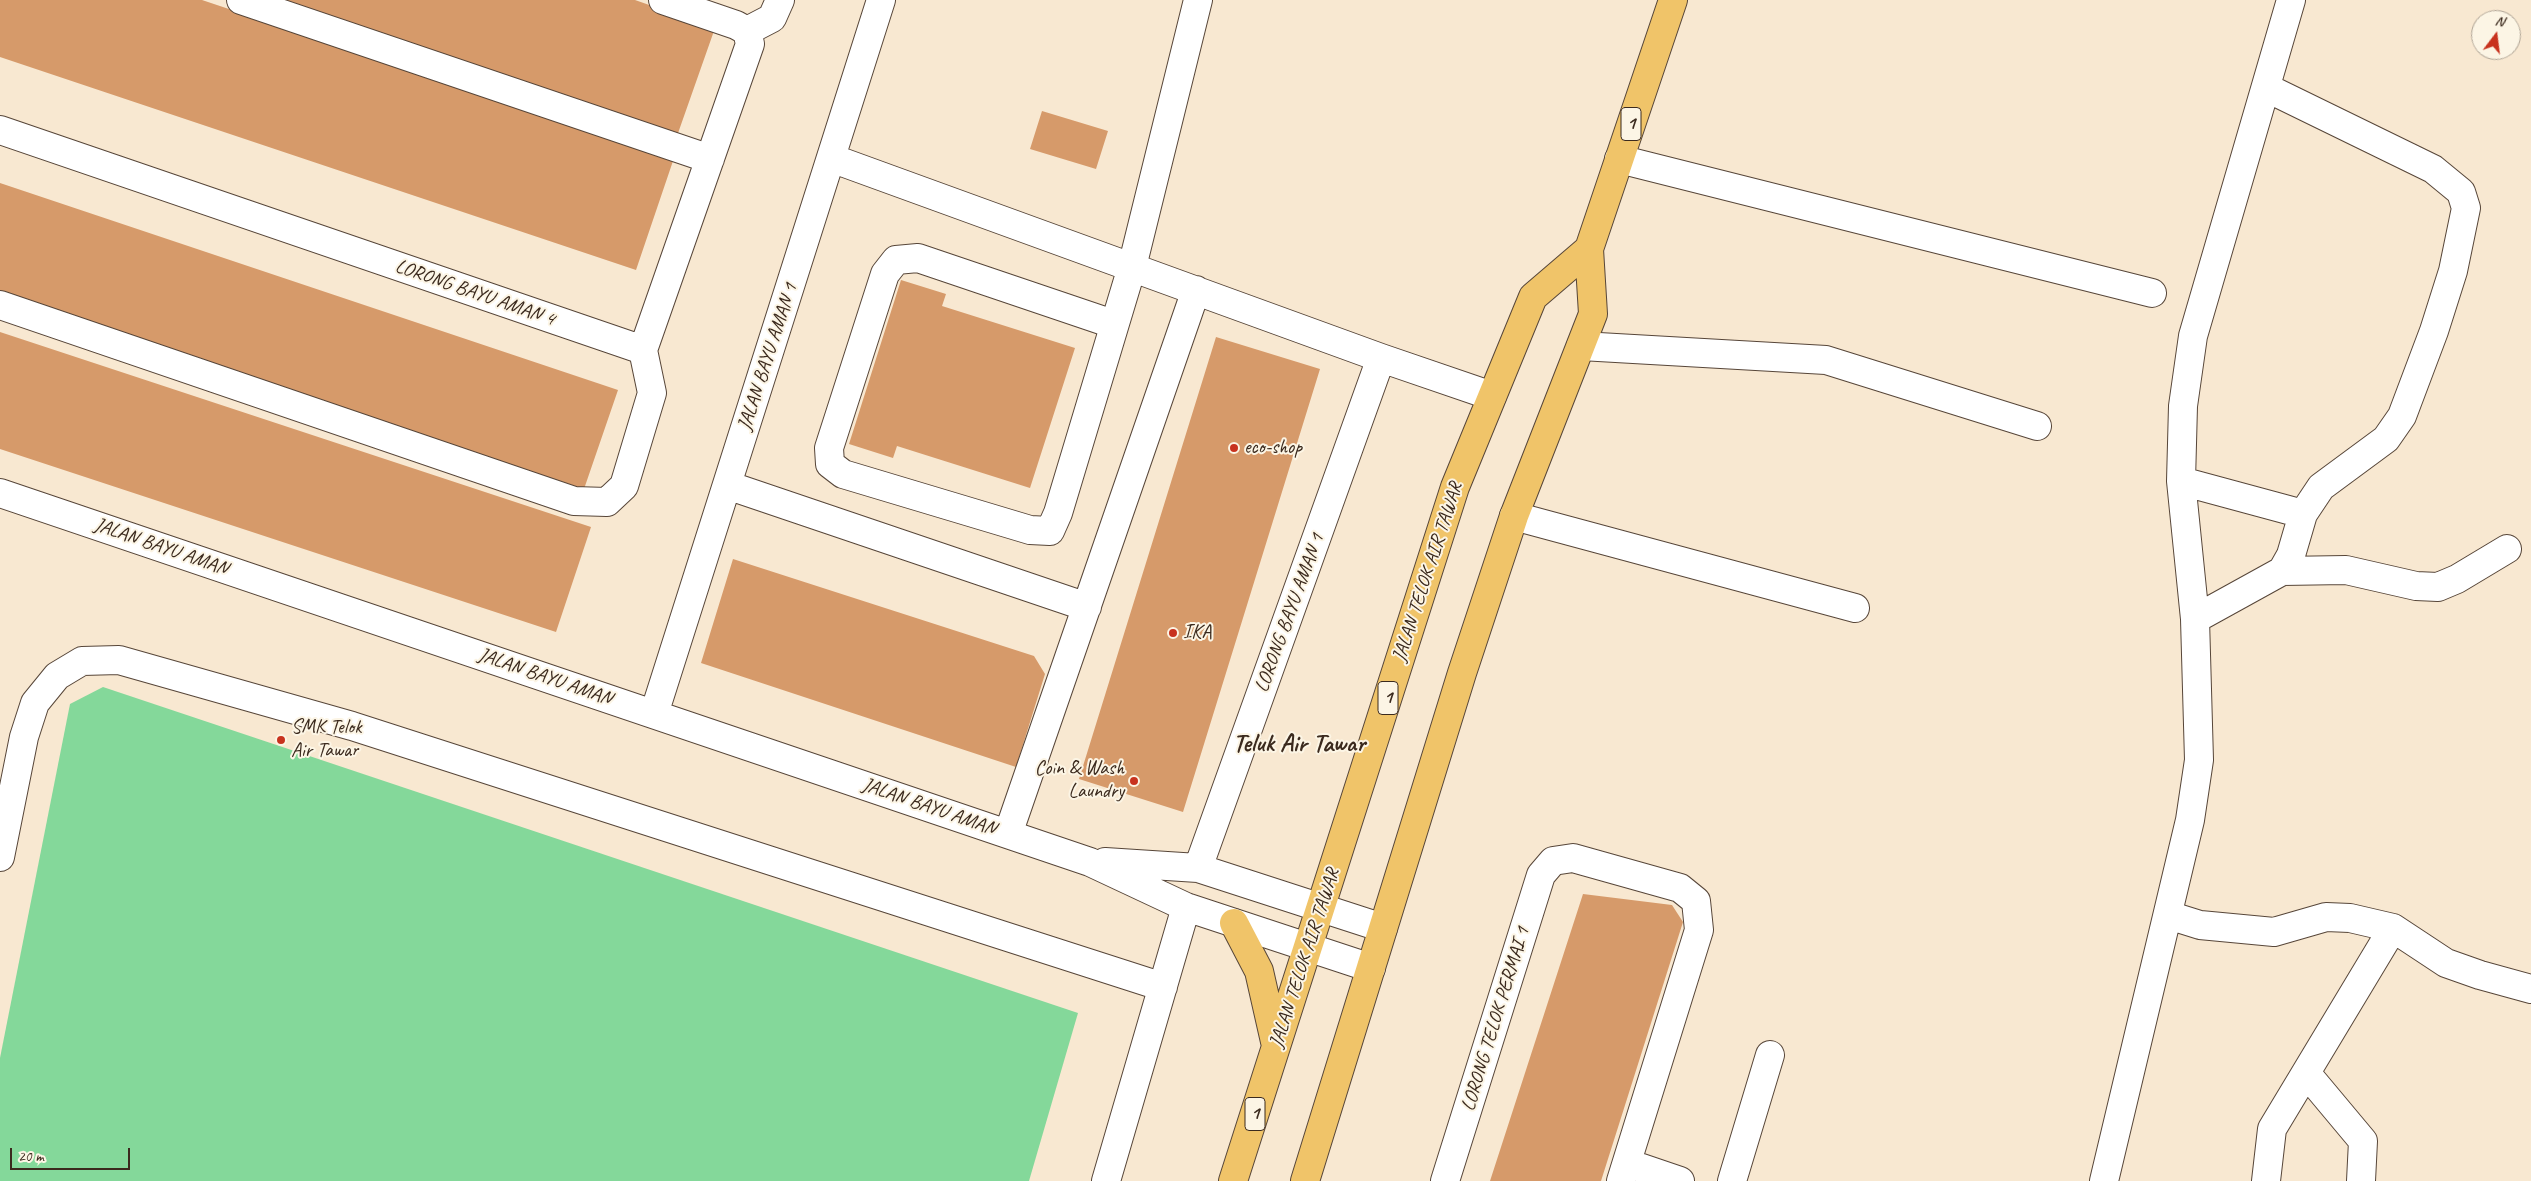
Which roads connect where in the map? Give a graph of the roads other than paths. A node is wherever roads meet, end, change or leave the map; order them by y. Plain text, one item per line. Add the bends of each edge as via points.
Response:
1 (241, 0) edge
2 (664, 0) edge
3 (780, 0) edge
4 (881, 0) edge
5 (1198, 0) edge
6 (1673, 0) edge
7 (2291, 0) edge
8 (748, 38) junction
9 (2267, 88) junction
10 (0, 130) edge
11 (831, 158) junction
12 (710, 159) junction
13 (1619, 159) junction
14 (1589, 249) junction
15 (1132, 267) junction
16 (1196, 290) junction
17 (2152, 292) dead end
18 (0, 305) edge
19 (1113, 324) junction
20 (1581, 346) junction
21 (643, 350) junction
22 (1381, 358) junction
23 (1492, 396) junction
24 (2037, 426) dead end
25 (2181, 482) junction
26 (727, 485) junction
27 (0, 493) edge
28 (2304, 514) junction
29 (1514, 516) junction
30 (2508, 549) dead end
31 (2282, 571) junction
32 (1087, 607) junction
33 (1854, 608) dead end
34 (2195, 619) junction
35 (654, 714) junction
36 (1008, 834) junction
37 (0, 857) edge
38 (1090, 862) junction
39 (1198, 868) junction
40 (1186, 907) junction
41 (1321, 908) junction
42 (2168, 915) junction
43 (1234, 923) junction
44 (1383, 928) junction
45 (2393, 928) junction
46 (1309, 948) junction
47 (1371, 968) junction
48 (1162, 987) junction
49 (2531, 989) edge
50 (1276, 1047) junction
51 (1770, 1056) dead end
52 (2307, 1074) junction
53 (1624, 1172) edge
54 (1106, 1181) edge
55 (1233, 1181) edge
56 (1305, 1181) edge
57 (1445, 1181) edge
58 (1680, 1181) edge
59 (1732, 1181) edge
60 (2104, 1181) edge
61 (2266, 1181) edge
62 (2361, 1181) edge

1 - 12 street
2 - 8 street via 736,25
3 - 8 street via 772,18
4 - 11 street, JALAN BAYU AMAN 1
5 - 15 street
6 - 13 main road, 1
7 - 9 street
8 - 12 street
9 - 25 street via 2193,336 2182,406
9 - 28 street via 2433,169 2461,192 2466,208 2453,271 2402,416 2386,439 2320,487
10 - 21 street, LORONG BAYU AMAN 4
11 - 15 street
11 - 26 street, JALAN BAYU AMAN 1
12 - 21 street
13 - 14 main road, 1
13 - 17 street
14 - 20 main road, 1 via 1592,314
14 - 23 main road, JALAN TELOK AIR TAWAR / 1 via 1533,297
15 - 16 street
15 - 19 street
16 - 22 street
16 - 32 street
18 - 21 street via 574,501 607,502 624,486 652,393
19 - 19 street via 1050,531 1030,530 843,474 830,464 829,448 885,274 896,260 918,258
20 - 24 street via 1826,360
20 - 29 main road, 1
22 - 23 street
22 - 39 street, LORONG BAYU AMAN 1
23 - 41 main road, JALAN TELOK AIR TAWAR / 1 via 1455,487
25 - 28 street
25 - 34 street
26 - 32 street
26 - 35 street, JALAN BAYU AMAN 1
27 - 35 street, JALAN BAYU AMAN
28 - 31 street via 2291,555
29 - 33 street
29 - 44 main road, 1
30 - 31 street via 2438,587 2416,586 2346,570
31 - 34 street
32 - 36 street
34 - 42 street via 2199,760 2190,820
35 - 36 street, JALAN BAYU AMAN
36 - 38 street, JALAN BAYU AMAN
37 - 48 street via 24,737 35,703 57,676 82,661 119,660 352,726
38 - 39 street, JALAN BAYU AMAN
38 - 40 street, JALAN BAYU AMAN
39 - 41 street, JALAN BAYU AMAN
40 - 43 street, JALAN BAYU AMAN
40 - 48 street
41 - 44 street, JALAN BAYU AMAN
41 - 46 main road, JALAN TELOK AIR TAWAR / 1
42 - 45 street via 2200,925 2235,930 2274,932 2326,917 2350,918
42 - 60 street
43 - 46 street, JALAN BAYU AMAN
43 - 50 main road via 1259,971
44 - 47 main road, 1
45 - 49 street via 2446,963
45 - 52 street
46 - 47 street, JALAN BAYU AMAN
46 - 50 main road, JALAN TELOK AIR TAWAR / 1
47 - 56 main road, 1
48 - 54 street
50 - 55 main road, JALAN TELOK AIR TAWAR / 1
51 - 59 street
52 - 61 street via 2272,1129
52 - 62 street via 2363,1141
53 - 57 street, LORONG TELOK PERMAI 1 via 1699,930 1696,901 1680,888 1573,858 1554,861 1542,875
53 - 58 street

